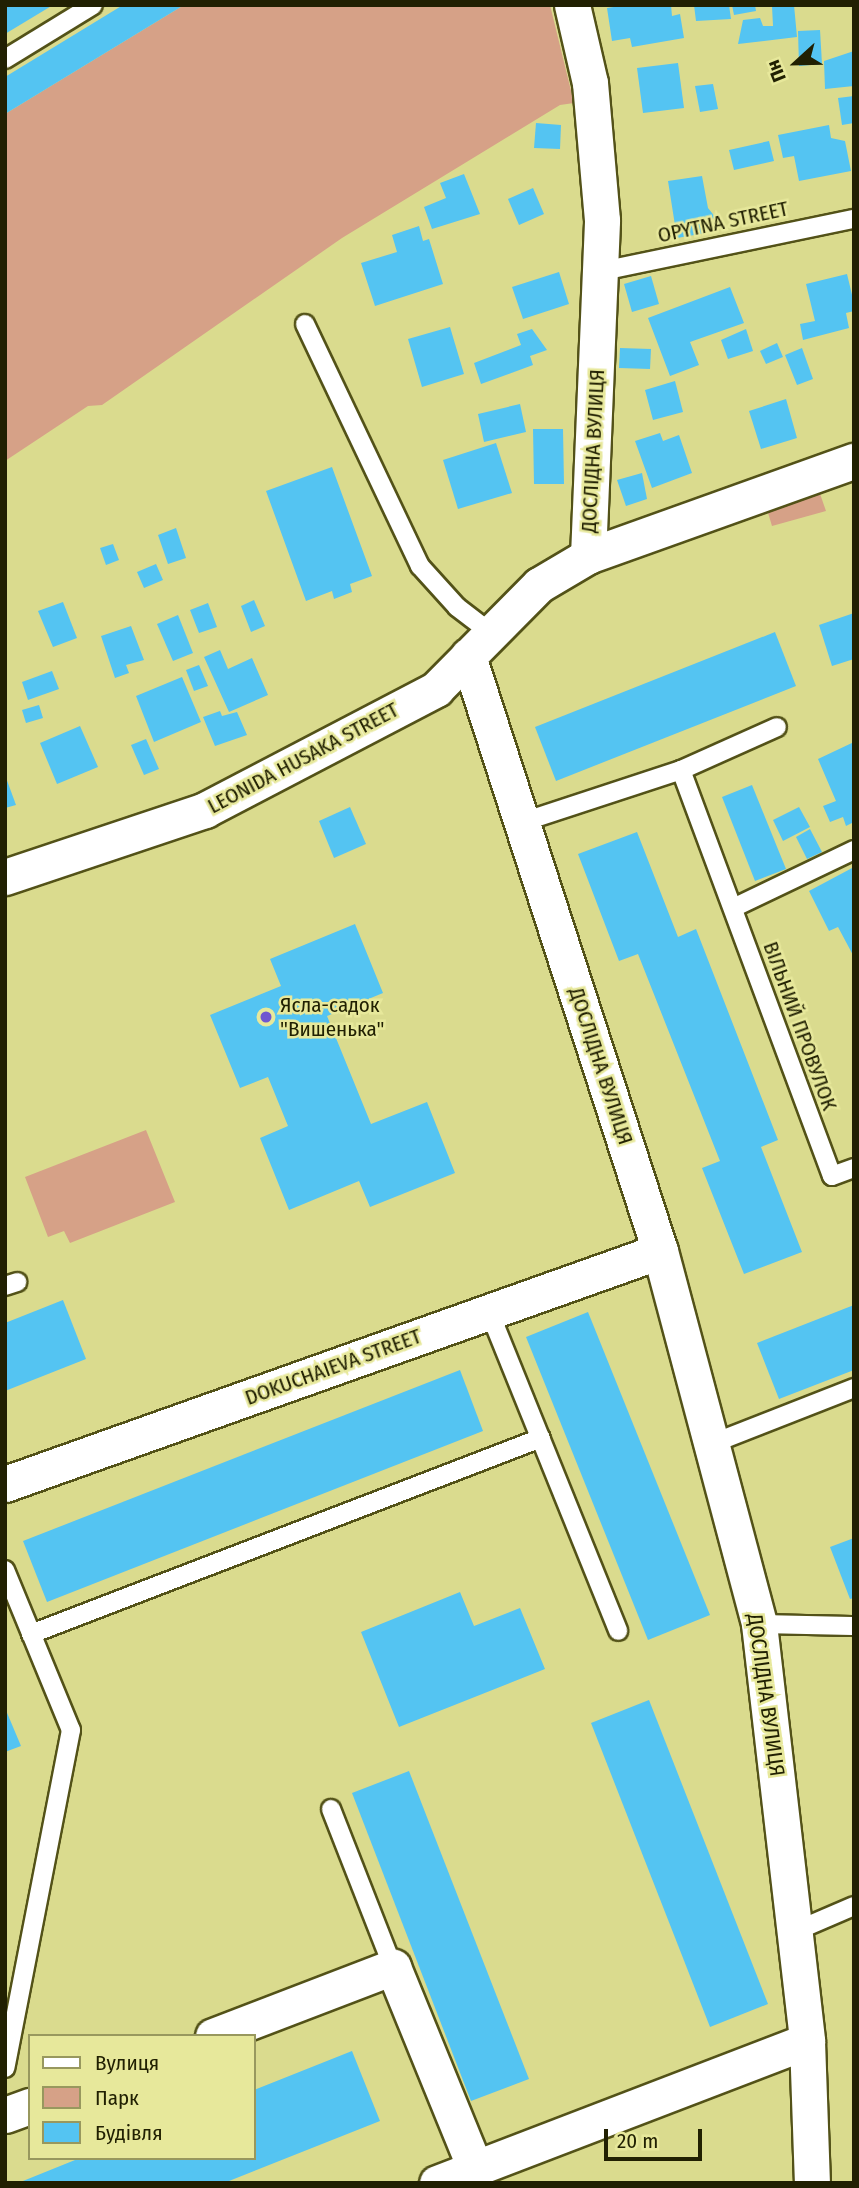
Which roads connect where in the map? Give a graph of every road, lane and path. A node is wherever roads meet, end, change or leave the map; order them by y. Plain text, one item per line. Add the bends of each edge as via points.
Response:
1 (93, 5) edge
2 (572, 5) edge
3 (5, 59) edge
4 (854, 219) edge
5 (603, 271) junction
6 (306, 324) dead end
7 (854, 461) edge
8 (588, 556) junction
9 (480, 644) junction
10 (777, 727) dead end
11 (681, 770) junction
12 (523, 822) junction
13 (854, 850) edge
14 (5, 877) edge
15 (733, 908) junction
16 (854, 1168) edge
17 (660, 1251) junction
18 (489, 1311) junction
19 (854, 1388) edge
20 (541, 1438) junction
21 (711, 1444) junction
22 (5, 1484) edge
23 (5, 1570) edge
24 (759, 1624) junction
25 (854, 1626) edge
26 (618, 1631) dead end
27 (32, 1634) junction
28 (331, 1809) dead end
29 (854, 1906) edge
30 (796, 1931) junction
31 (393, 1967) junction
32 (218, 2034) edge
33 (807, 2041) junction
34 (5, 2067) edge
35 (28, 2107) edge
36 (5, 2115) edge
37 (475, 2168) junction
38 (437, 2183) edge
39 (812, 2183) edge

1 - 3 lane
2 - 5 street, ДОСЛІДНА ВУЛИЦЯ via 599,163
4 - 5 lane, OPYTNA STREET
5 - 8 street, ДОСЛІДНА ВУЛИЦЯ
6 - 9 lane via 413,555 457,607
7 - 8 street
8 - 9 street, ДОСЛІДНА ВУЛИЦЯ via 539,584
9 - 12 street, ДОСЛІДНА ВУЛИЦЯ
9 - 14 street, LEONIDA HUSAKA STREET via 436,689 227,800
10 - 11 lane
11 - 12 lane
11 - 15 lane, ВІЛЬНИЙ ПРОВУЛОК
12 - 17 street, ДОСЛІДНА ВУЛИЦЯ
13 - 15 lane
15 - 16 lane, ВІЛЬНИЙ ПРОВУЛОК via 832,1176
17 - 18 street, DOKUCHAIEVA STREET
17 - 21 street, ДОСЛІДНА ВУЛИЦЯ
18 - 20 lane
18 - 22 street, DOKUCHAIEVA STREET
19 - 21 lane
20 - 26 lane
20 - 27 lane
21 - 24 street, ДОСЛІДНА ВУЛИЦЯ
23 - 27 lane
24 - 25 lane
24 - 30 street, ДОСЛІДНА ВУЛИЦЯ
27 - 34 lane via 71,1730
28 - 31 lane
29 - 30 lane
30 - 33 street, ДОСЛІДНА ВУЛИЦЯ
31 - 32 street
31 - 37 street
33 - 37 street
33 - 39 street, ДОСЛІДНА ВУЛИЦЯ
35 - 36 street
37 - 38 street

